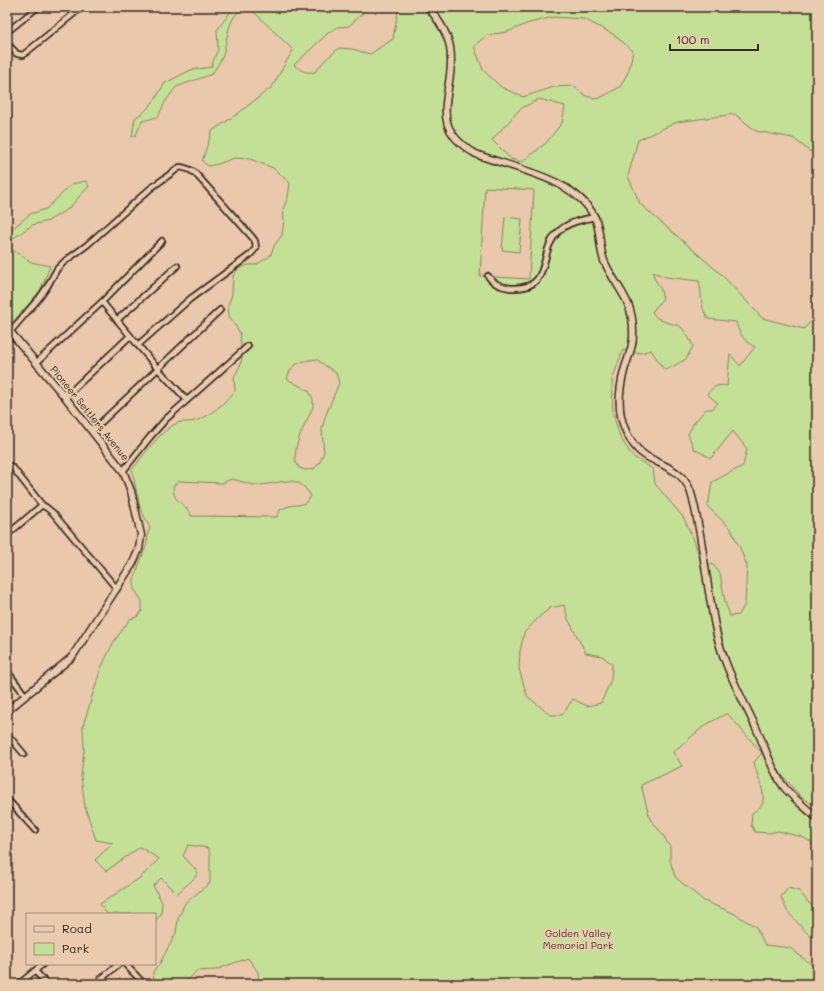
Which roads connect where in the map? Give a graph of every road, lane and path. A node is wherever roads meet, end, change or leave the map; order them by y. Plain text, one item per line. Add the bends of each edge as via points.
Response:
1 (38, 7) edge
2 (82, 7) edge
3 (428, 7) edge
4 (7, 32) edge
5 (7, 43) edge
6 (595, 217) junction
7 (162, 240) dead end
8 (177, 266) dead end
9 (488, 276) dead end
10 (102, 302) junction
11 (220, 310) dead end
12 (117, 320) junction
13 (9, 330) edge
14 (130, 336) junction
15 (138, 345) junction
16 (248, 346) dead end
17 (36, 363) junction
18 (158, 369) junction
19 (65, 397) junction
20 (187, 400) junction
21 (92, 431) junction
22 (7, 466) edge
23 (122, 471) junction
24 (42, 505) junction
25 (7, 535) edge
26 (117, 589) junction
27 (7, 671) edge
28 (25, 696) junction
29 (7, 711) edge
30 (7, 734) edge
31 (24, 754) dead end
32 (7, 799) edge
33 (817, 818) edge
34 (34, 830) dead end
35 (42, 965) edge
36 (118, 965) edge
37 (126, 965) edge
38 (35, 971) junction
39 (19, 984) edge
40 (47, 984) edge
41 (95, 984) edge
42 (144, 984) edge

1 - 4 street
2 - 5 street via 23,55 17,54
3 - 6 main road via 441,25 450,46 446,116 450,131 456,139 476,154 562,185 588,206
6 - 9 street via 574,222 556,233 541,275 535,282 518,288 503,287
6 - 33 main road via 603,260 625,296 633,322 631,349 619,397 621,417 636,447 644,455 677,472 686,481 697,521 715,628 728,668 778,778
7 - 10 street
8 - 12 street
10 - 12 street
10 - 17 street
11 - 18 street
12 - 14 street
13 - 15 street via 40,297 64,262 97,238 151,188 180,167 190,169 252,237 256,248 190,299
13 - 17 main road, Pioneer Settlers Avenue
14 - 15 street
14 - 19 street
15 - 18 street
16 - 20 street
17 - 19 main road, Pioneer Settlers Avenue
18 - 20 street
18 - 21 street
19 - 21 main road, Pioneer Settlers Avenue
20 - 23 street via 150,437
21 - 23 main road, Pioneer Settlers Avenue
22 - 24 street via 13,468
23 - 26 main road, Pioneer Settlers Avenue via 132,491 141,542 133,563
24 - 25 street
24 - 26 street via 54,513
26 - 28 main road, Pioneer Settlers Avenue via 72,657
27 - 28 street
28 - 29 main road, Pioneer Settlers Avenue
30 - 31 street
32 - 34 street
35 - 38 street
36 - 41 street
37 - 42 street
38 - 39 street
38 - 40 street

